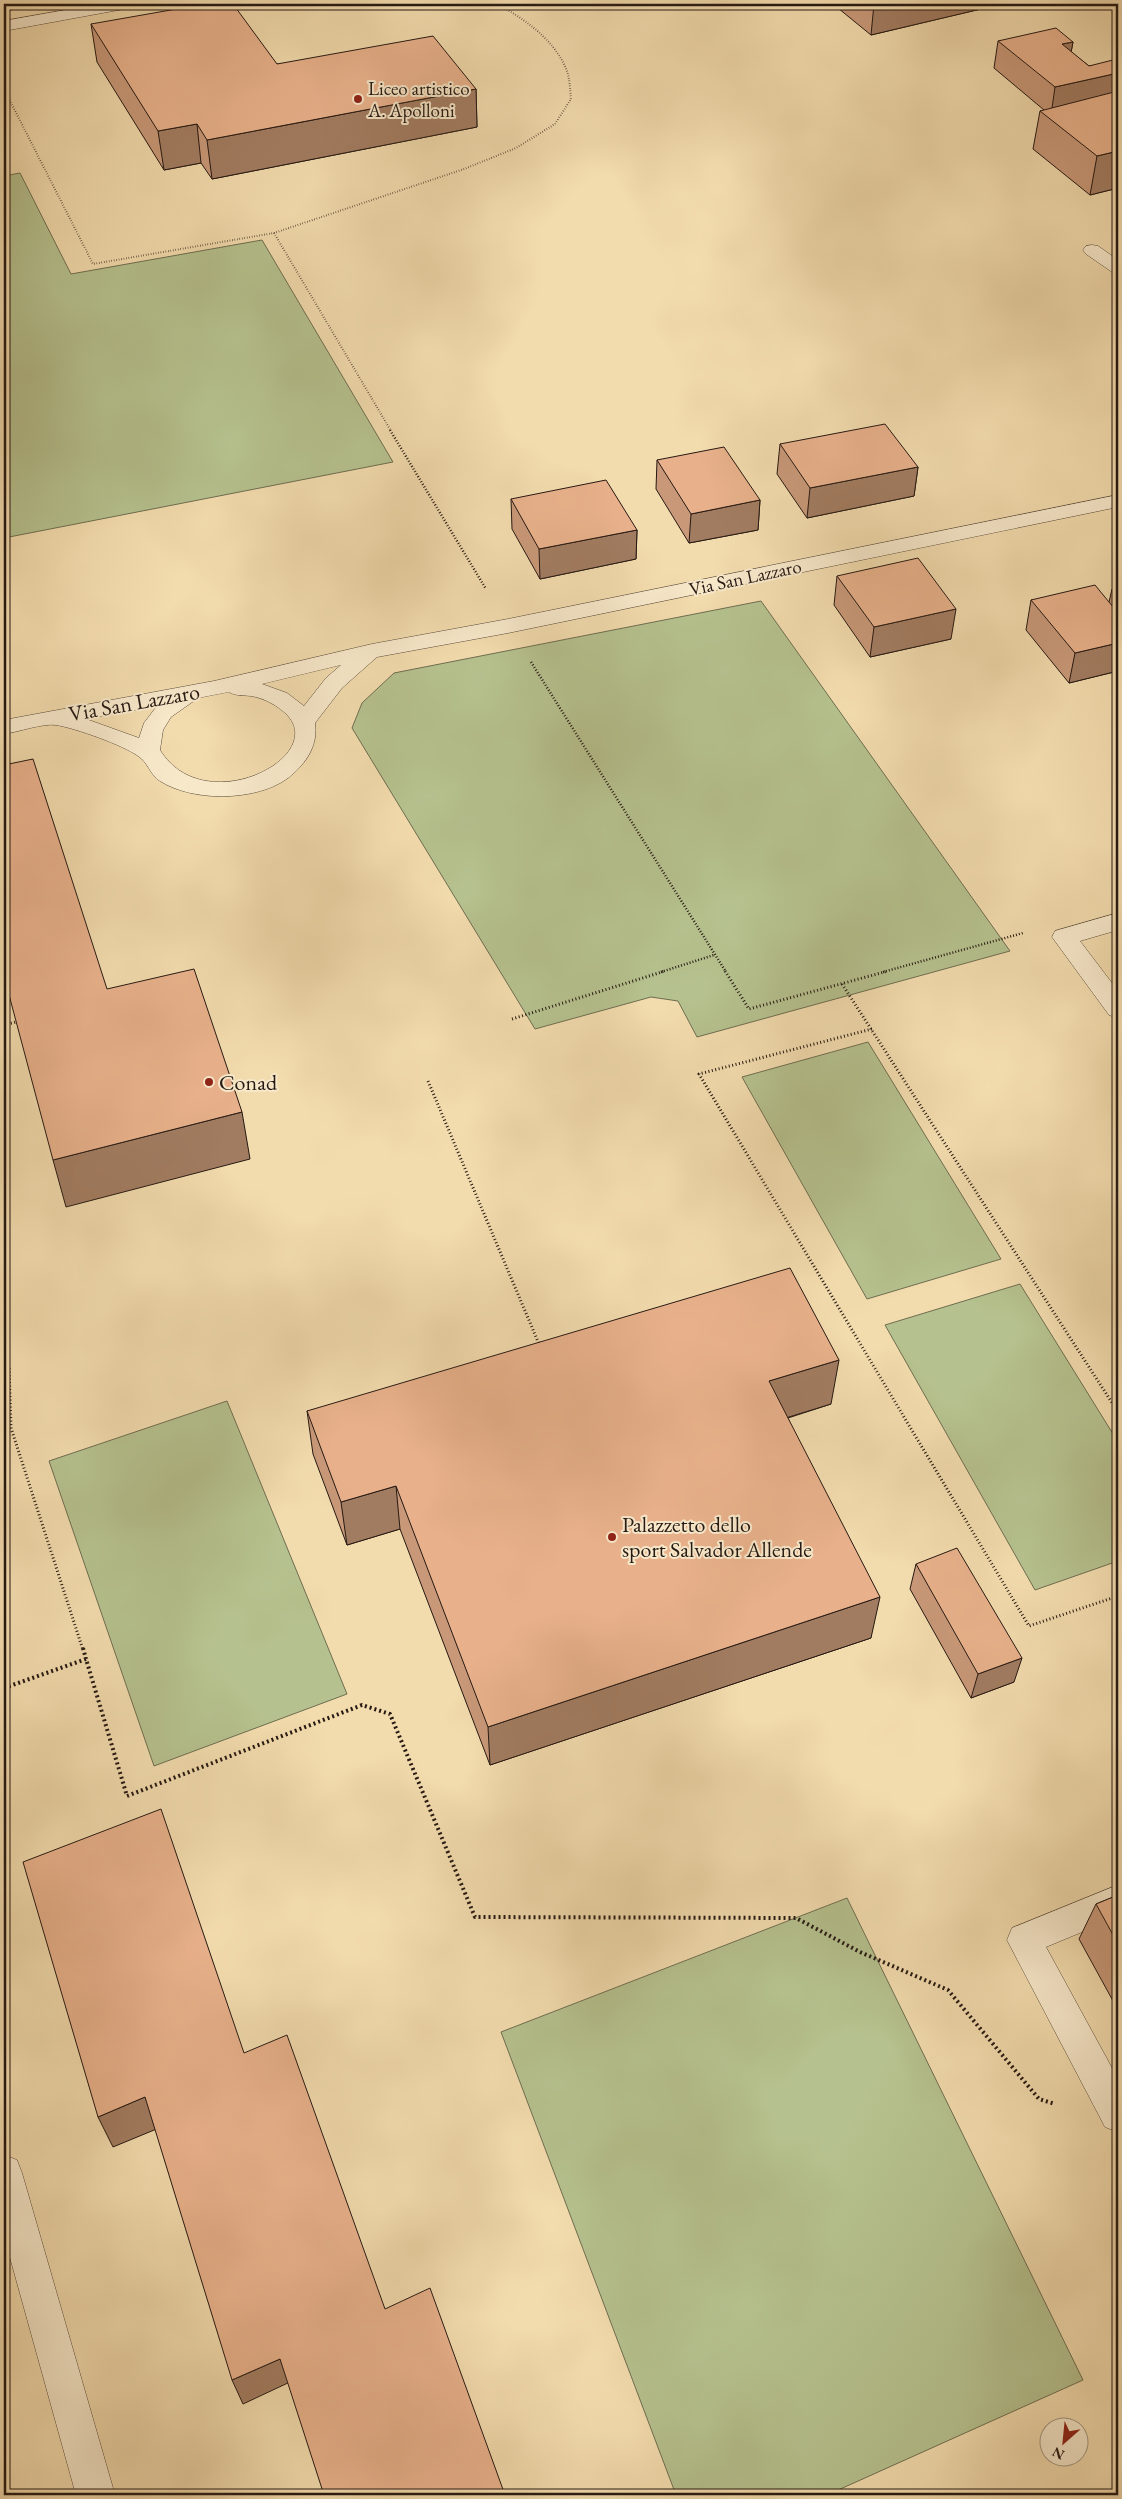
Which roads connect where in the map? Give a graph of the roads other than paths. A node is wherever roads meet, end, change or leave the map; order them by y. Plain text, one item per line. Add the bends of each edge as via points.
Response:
1 (124, 4) edge
2 (1114, 4) edge
3 (1118, 6) edge
4 (4, 26) edge
5 (1092, 250) dead end
6 (1118, 268) edge
7 (1118, 500) edge
8 (372, 651) junction
9 (214, 688) junction
10 (53, 717) junction
11 (304, 722) junction
12 (4, 727) edge
13 (148, 751) junction
14 (1118, 921) edge
15 (1118, 1009) edge
16 (1118, 1901) edge
17 (1118, 2114) edge
18 (4, 2173) edge
19 (96, 2495) edge

1 - 4 street
2 - 3 street
5 - 6 street
7 - 8 street, Via San Lazzaro
8 - 9 street, Via San Lazzaro
8 - 11 street, Via San Lazzaro via 334,683
9 - 10 street, Via San Lazzaro
9 - 11 street, Via San Lazzaro via 249,688 273,694 294,707
9 - 13 street, Via San Lazzaro via 190,695 166,709 152,725
10 - 12 street, Via San Lazzaro
10 - 13 street, Via San Lazzaro
11 - 13 street via 306,739 298,756 280,774 257,784 218,790 191,786 158,768
14 - 15 street via 1064,938
16 - 17 street via 1024,1940
18 - 19 street

